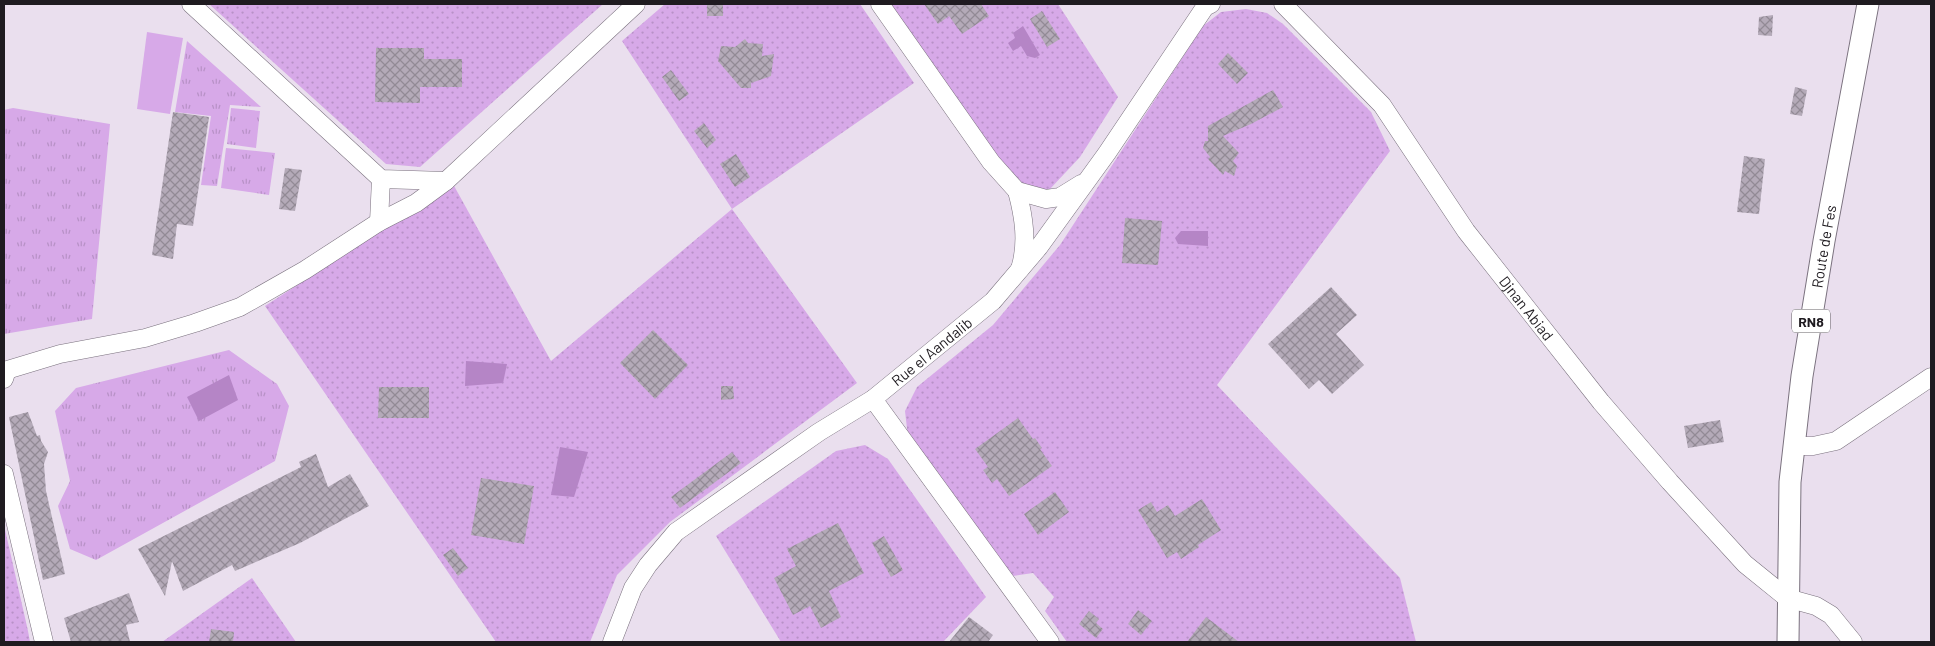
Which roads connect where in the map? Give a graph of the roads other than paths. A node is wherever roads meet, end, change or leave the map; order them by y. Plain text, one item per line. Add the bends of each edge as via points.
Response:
1 (190, 4) edge
2 (636, 4) edge
3 (880, 4) edge
4 (1283, 4) edge
5 (1868, 4) edge
6 (1207, 5) edge
7 (381, 179) junction
8 (1088, 180) junction
9 (446, 181) junction
10 (1016, 191) junction
11 (379, 222) junction
12 (1018, 274) junction
13 (5, 374) edge
14 (1931, 377) edge
15 (873, 399) junction
16 (1794, 446) junction
17 (4, 474) edge
18 (1787, 598) junction
19 (44, 642) edge
20 (612, 642) edge
21 (1050, 642) edge
22 (1788, 642) edge
23 (1853, 642) edge

1 - 7 street
2 - 9 street
3 - 10 street via 991,162
4 - 18 street, Djnan Abiad via 1382,105 1466,231 1607,409 1745,564
5 - 16 main road, Route de Fes / RN8 via 1824,241
6 - 8 street, Rue el Aandalib
7 - 9 street
7 - 11 street
8 - 10 street via 1060,197 1046,199
8 - 12 street, Rue el Aandalib
9 - 11 street via 416,203
10 - 12 street via 1025,237 1024,256
11 - 13 street via 240,307 145,338 60,354
12 - 15 street, Rue el Aandalib via 993,301
14 - 16 street via 1836,441
15 - 20 street, Rue el Aandalib via 819,432 676,532 633,588
15 - 21 street
16 - 18 main road, Route de Fes / RN8
17 - 19 street
18 - 22 main road, Route de Fes / RN8
18 - 23 street via 1816,606 1831,615

